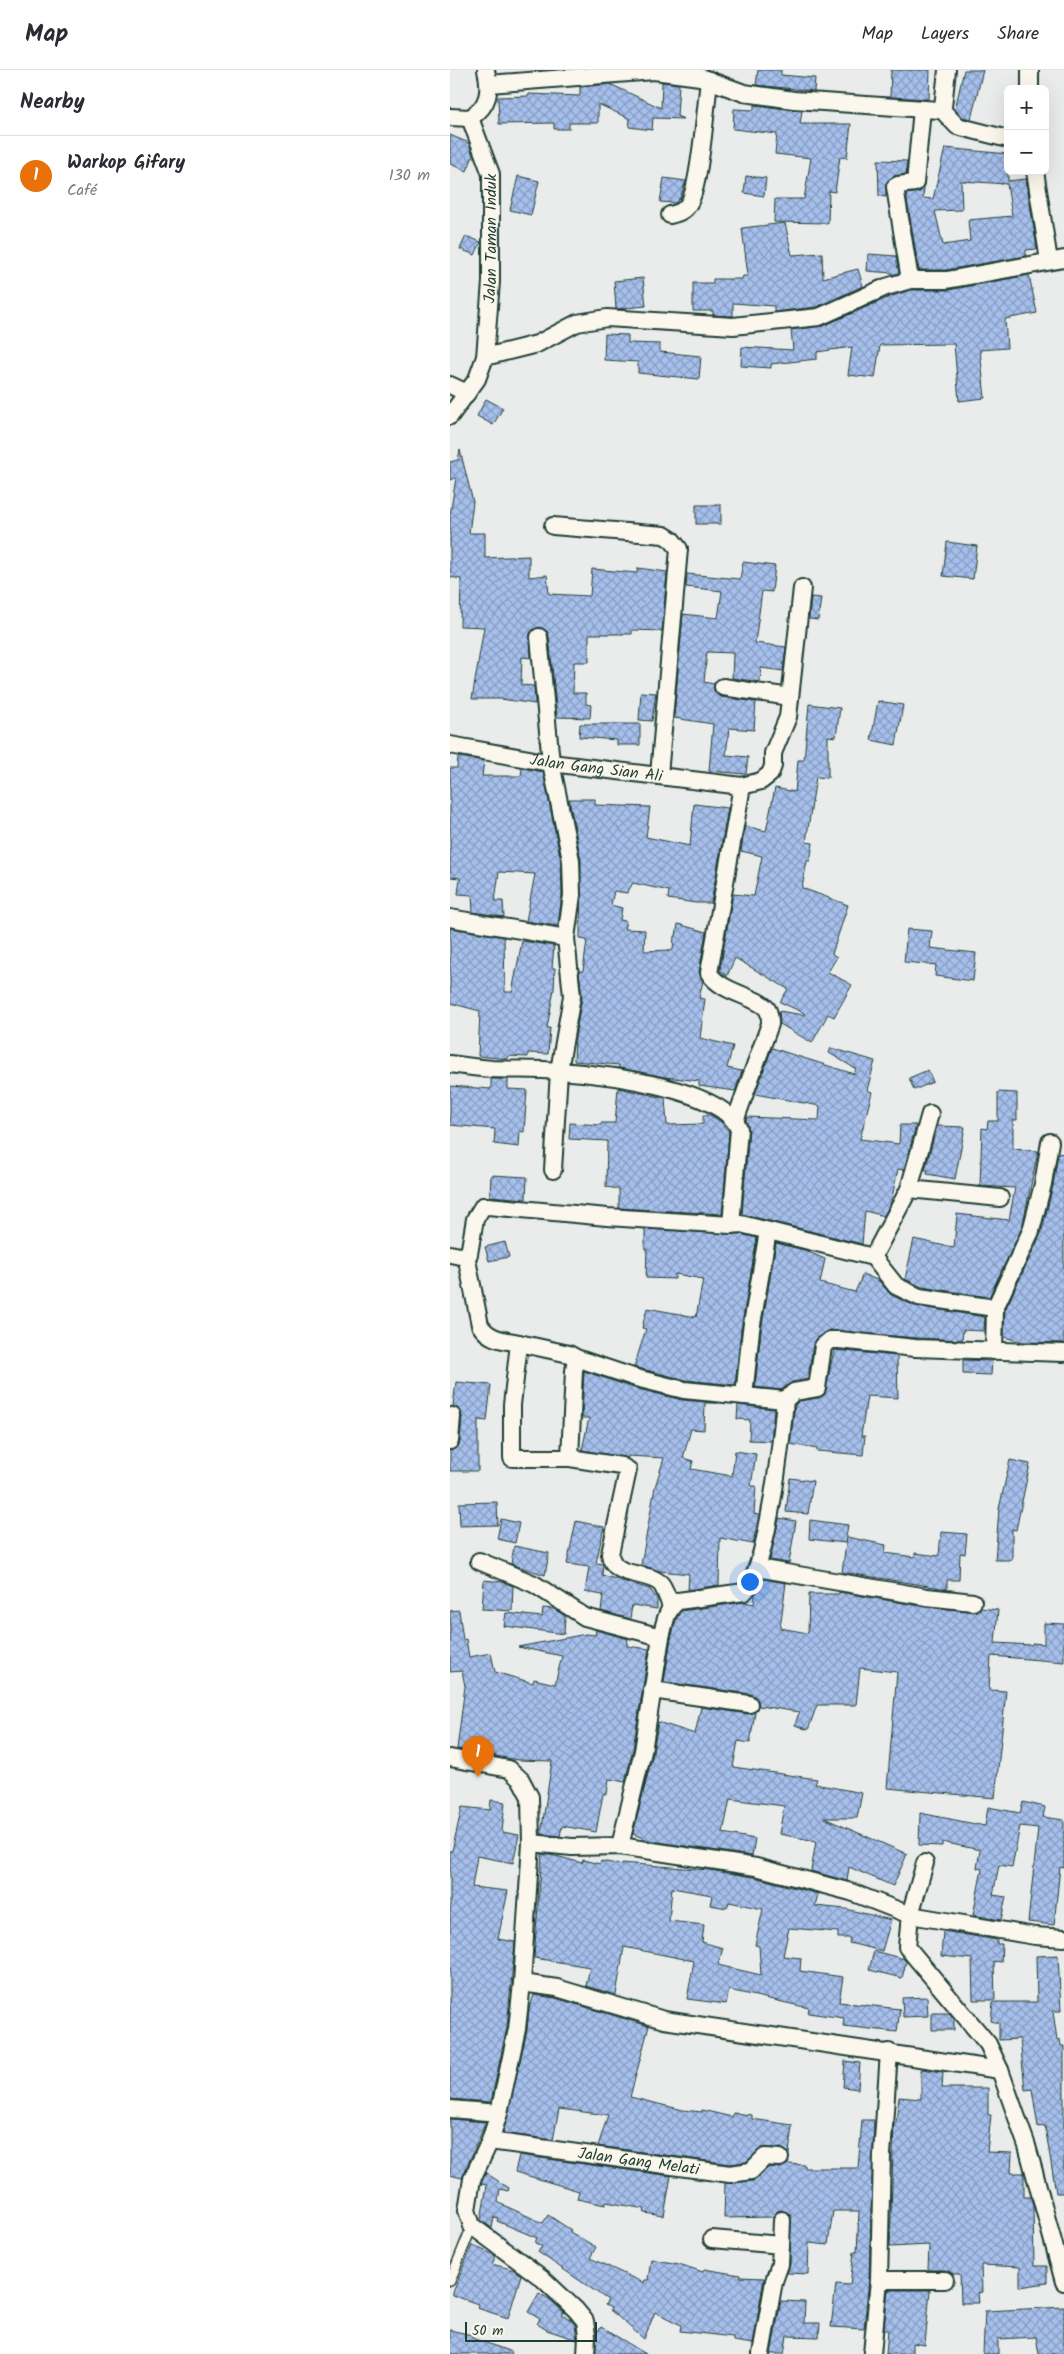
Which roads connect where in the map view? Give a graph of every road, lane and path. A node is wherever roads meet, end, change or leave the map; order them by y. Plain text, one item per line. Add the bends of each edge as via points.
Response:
1 (947, 70) edge
2 (1030, 70) edge
3 (688, 72) edge
4 (488, 77) edge
5 (709, 80) junction
6 (1030, 85) edge
7 (922, 109) junction
8 (941, 109) junction
9 (450, 117) edge
10 (470, 118) junction
11 (1004, 138) edge
12 (1036, 175) edge
13 (670, 215) dead end
14 (1056, 260) edge
15 (910, 280) junction
16 (484, 360) junction
17 (450, 385) edge
18 (467, 393) junction
19 (450, 416) edge
20 (553, 526) dead end
21 (802, 588) dead end
22 (539, 637) dead end
23 (723, 687) dead end
24 (790, 697) junction
25 (450, 745) edge
26 (551, 763) junction
27 (658, 775) junction
28 (742, 786) junction
29 (450, 918) edge
30 (566, 938) junction
31 (450, 1064) edge
32 (559, 1070) junction
33 (930, 1114) dead end
34 (735, 1121) junction
35 (1050, 1142) dead end
36 (553, 1170) dead end
37 (909, 1189) junction
38 (1000, 1198) dead end
39 (731, 1225) junction
40 (768, 1231) junction
41 (458, 1255) edge
42 (873, 1257) junction
43 (994, 1308) junction
44 (519, 1343) junction
45 (994, 1351) junction
46 (1064, 1353) edge
47 (576, 1358) junction
48 (744, 1396) junction
49 (785, 1400) junction
50 (452, 1416) dead end
51 (450, 1441) edge
52 (570, 1458) junction
53 (479, 1562) dead end
54 (757, 1568) junction
55 (974, 1602) dead end
56 (671, 1606) junction
57 (661, 1637) junction
58 (652, 1690) junction
59 (748, 1704) dead end
60 (450, 1758) edge
61 (531, 1843) junction
62 (620, 1846) junction
63 (925, 1862) dead end
64 (910, 1915) junction
65 (1064, 1938) edge
66 (522, 1983) junction
67 (889, 2052) junction
68 (1000, 2070) junction
69 (450, 2109) edge
70 (499, 2113) junction
71 (490, 2141) junction
72 (780, 2158) dead end
73 (782, 2220) dead end
74 (472, 2226) junction
75 (712, 2239) dead end
76 (781, 2245) junction
77 (879, 2280) junction
78 (945, 2280) dead end
79 (450, 2281) edge
80 (1064, 2282) edge
81 (586, 2354) edge
82 (761, 2354) edge
83 (872, 2354) edge

1 - 8 street
2 - 6 street
3 - 4 street
3 - 5 street
4 - 10 street via 489,95 485,106
5 - 7 street via 744,93 794,100
5 - 13 street via 694,190 686,208
7 - 8 street
7 - 15 street via 915,183 896,187
8 - 11 street via 957,126
9 - 10 street
10 - 16 street, Jalan Taman Induk via 490,174 491,282
12 - 14 street
14 - 15 street via 947,280
15 - 16 street via 886,287 819,317 733,326 606,318 577,323 537,344
16 - 18 street, Jalan Taman Induk
17 - 18 street
18 - 19 street, Jalan Taman Induk
20 - 27 street via 664,536 679,549
21 - 24 street
22 - 26 street
23 - 24 street
24 - 28 street via 788,717 773,753 770,774 761,781
25 - 26 street, Jalan Gang Sian Ali
26 - 27 street, Jalan Gang Sian Ali
26 - 30 street via 572,860 572,895
27 - 28 street, Jalan Gang Sian Ali
28 - 34 street via 709,973 733,992 765,1006 769,1011 770,1024
29 - 30 street
30 - 32 street via 572,996
31 - 32 street via 491,1069
32 - 34 street via 660,1085 727,1112
32 - 36 street
33 - 37 street
34 - 39 street via 739,1130 739,1149
35 - 43 street via 1031,1231
37 - 38 street
37 - 42 street
39 - 40 street via 741,1224
39 - 41 street via 483,1206 475,1219 469,1254
40 - 42 street
40 - 48 street via 751,1330
41 - 44 street via 484,1332
42 - 43 street via 888,1278 906,1292 919,1297
43 - 45 street
44 - 47 street
44 - 52 street via 512,1406 511,1456 515,1459
45 - 46 street
45 - 49 street via 830,1340 823,1346 817,1388 794,1392
47 - 48 street via 684,1390
47 - 52 street
48 - 49 street
49 - 54 street via 777,1476
50 - 51 street
52 - 56 street via 628,1470 611,1560 621,1570 662,1585
53 - 57 street via 534,1584 585,1617
54 - 55 street
54 - 56 street via 751,1586 744,1592 678,1601
56 - 57 street
57 - 58 street
58 - 59 street
58 - 62 street via 639,1771
60 - 61 street via 509,1768 521,1780 530,1797
61 - 62 street via 572,1847
61 - 66 street
62 - 64 street via 756,1867 851,1892
63 - 64 street
64 - 65 street
64 - 68 street via 907,1947 988,2044
66 - 67 street via 557,1988 664,2020
66 - 70 street
67 - 68 street
67 - 77 street
68 - 80 street via 1027,2146
69 - 70 street
70 - 71 street
71 - 72 street, Jalan Gang Melati via 730,2174 751,2171 765,2157
71 - 74 street via 472,2179 467,2210
73 - 76 street
74 - 79 lane
74 - 81 street via 542,2278 576,2310 585,2321
75 - 76 street
76 - 82 street
77 - 78 street
77 - 83 street

